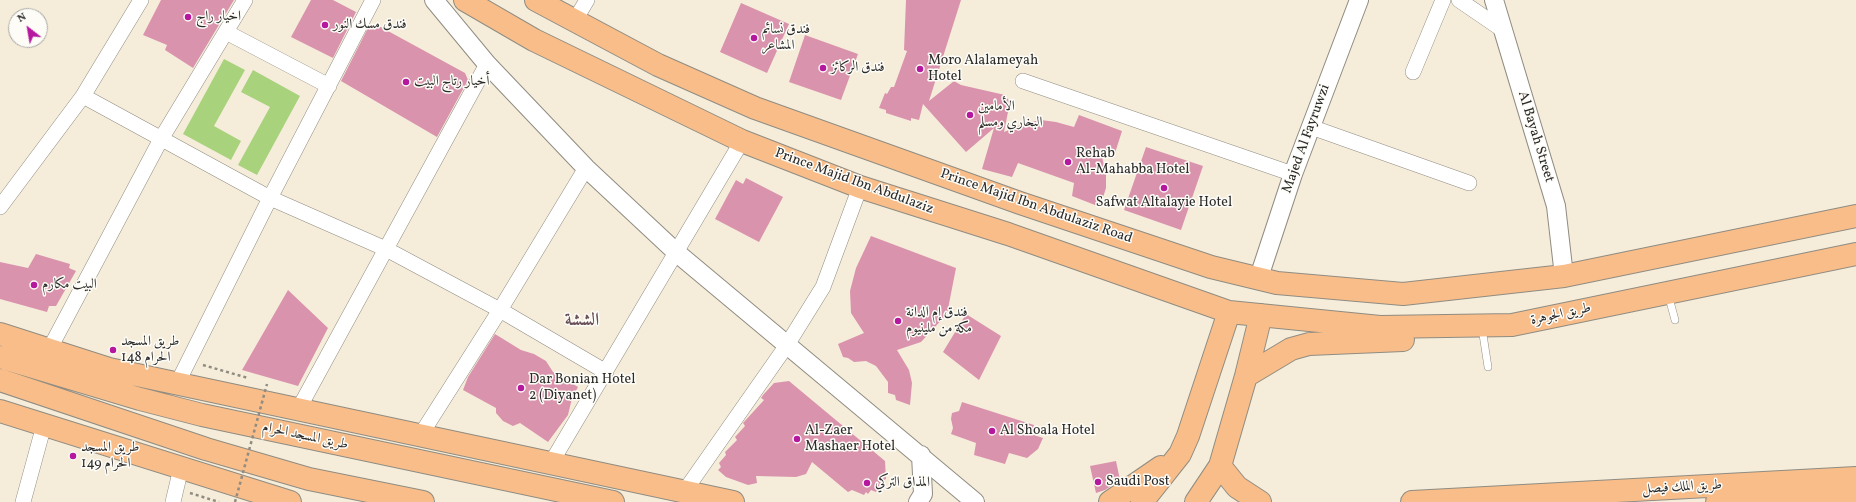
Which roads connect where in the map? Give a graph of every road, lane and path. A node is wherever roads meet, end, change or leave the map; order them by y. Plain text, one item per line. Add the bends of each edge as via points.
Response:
1 (141, 0) edge
2 (245, 0) edge
3 (373, 0) edge
4 (434, 0) edge
5 (465, 0) edge
6 (536, 0) edge
7 (587, 0) edge
8 (1359, 0) edge
9 (1443, 0) edge
10 (1459, 0) edge
11 (1494, 0) edge
12 (574, 22) junction
13 (1503, 30) junction
14 (226, 32) junction
15 (487, 64) junction
16 (1413, 72) dead end
17 (1023, 81) dead end
18 (329, 86) junction
19 (84, 96) junction
20 (1311, 127) junction
21 (161, 138) junction
22 (742, 141) junction
23 (586, 168) junction
24 (1292, 174) junction
25 (1469, 183) dead end
26 (860, 187) junction
27 (270, 198) junction
28 (1020, 203) junction
29 (0, 207) edge
30 (1856, 216) edge
31 (1008, 234) junction
32 (386, 249) junction
33 (677, 253) junction
34 (1856, 254) edge
35 (1564, 276) junction
36 (1258, 280) junction
37 (1668, 294) junction
38 (500, 310) junction
39 (1229, 312) junction
40 (1261, 315) junction
41 (1675, 320) dead end
42 (1482, 326) junction
43 (1454, 327) junction
44 (0, 334) edge
45 (787, 345) junction
46 (49, 350) junction
47 (0, 357) edge
48 (101, 367) junction
49 (1488, 367) dead end
50 (606, 372) junction
51 (1246, 376) junction
52 (0, 380) edge
53 (178, 384) junction
54 (267, 384) dead end
55 (140, 399) junction
56 (298, 410) junction
57 (0, 411) edge
58 (44, 425) junction
59 (161, 433) junction
60 (420, 436) junction
61 (105, 444) junction
62 (1180, 454) junction
63 (921, 456) junction
64 (561, 466) junction
65 (1220, 466) junction
66 (1856, 478) edge
67 (177, 486) edge
68 (564, 492) junction
69 (684, 492) junction
70 (1856, 494) edge
71 (23, 502) edge
72 (220, 502) edge
73 (235, 502) edge
74 (290, 502) edge
75 (423, 502) edge
76 (613, 502) edge
77 (733, 502) edge
78 (918, 502) edge
79 (975, 502) edge
80 (1110, 502) edge
81 (1142, 502) edge
82 (1196, 502) edge
83 (1260, 502) edge
84 (1412, 502) edge
85 (1717, 502) edge

1 - 19 street
2 - 14 street
3 - 18 street
4 - 15 street
5 - 22 main road, Prince Majid Ibn Abdulaziz via 534,40
6 - 12 main road, Prince Majid Ibn Abdulaziz Road
7 - 12 street
8 - 20 street, Majed Al Fayruwzi
9 - 16 street
10 - 13 street
11 - 13 street, Al Bayah Street
12 - 28 main road, Prince Majid Ibn Abdulaziz Road via 658,65 755,108
13 - 35 street, Al Bayah Street via 1556,206
14 - 18 street
14 - 21 street
15 - 23 street
15 - 32 street
17 - 24 street
18 - 27 street
19 - 21 street
19 - 29 street
20 - 24 street, Majed Al Fayruwzi
20 - 25 street
21 - 27 street
21 - 46 street
22 - 26 main road, Prince Majid Ibn Abdulaziz
22 - 33 street
23 - 33 street
23 - 38 street
24 - 36 street, Majed Al Fayruwzi
26 - 31 main road, Prince Majid Ibn Abdulaziz
26 - 45 street via 823,287
27 - 32 street
27 - 53 street
28 - 31 main road
28 - 36 main road, Prince Majid Ibn Abdulaziz Road via 1211,267
30 - 35 main road
31 - 39 main road, Prince Majid Ibn Abdulaziz
32 - 38 street
32 - 56 street
33 - 45 street
33 - 50 street
34 - 37 main road, طريق الجوهرة
35 - 36 main road, Prince Majid Ibn Abdulaziz Road via 1403,294
37 - 41 lane
37 - 42 main road, طريق الجوهرة via 1512,325
38 - 50 street
38 - 60 street
39 - 40 main road, Prince Majid Ibn Abdulaziz
39 - 62 main road
40 - 43 main road, طريق الجوهرة via 1380,327
40 - 51 main road
42 - 43 main road, طريق الجوهرة
42 - 49 lane
43 - 51 main road via 1400,341 1309,344 1291,349
44 - 46 main road
45 - 63 street
45 - 69 street
46 - 48 main road
47 - 55 main road, طريق المسجد الحرام
48 - 53 main road
48 - 55 main road
50 - 64 street
51 - 65 main road
52 - 59 main road
53 - 56 main road
54 - 73 path, bridge
55 - 68 main road, طريق المسجد الحرام via 202,415
56 - 60 main road
57 - 58 main road
58 - 61 main road
58 - 71 street
59 - 61 main road
59 - 75 main road via 309,479
60 - 64 main road
61 - 67 main road
62 - 80 main road
62 - 81 main road
63 - 78 street via 923,494
63 - 79 street
64 - 68 main road
64 - 69 main road
65 - 82 main road
65 - 83 main road via 1237,487
66 - 84 main road, طريق الملك فيصل
67 - 72 path
67 - 74 main road
68 - 76 main road, طريق المسجد الحرام
69 - 77 main road
70 - 85 main road, طريق الملك فيصل

